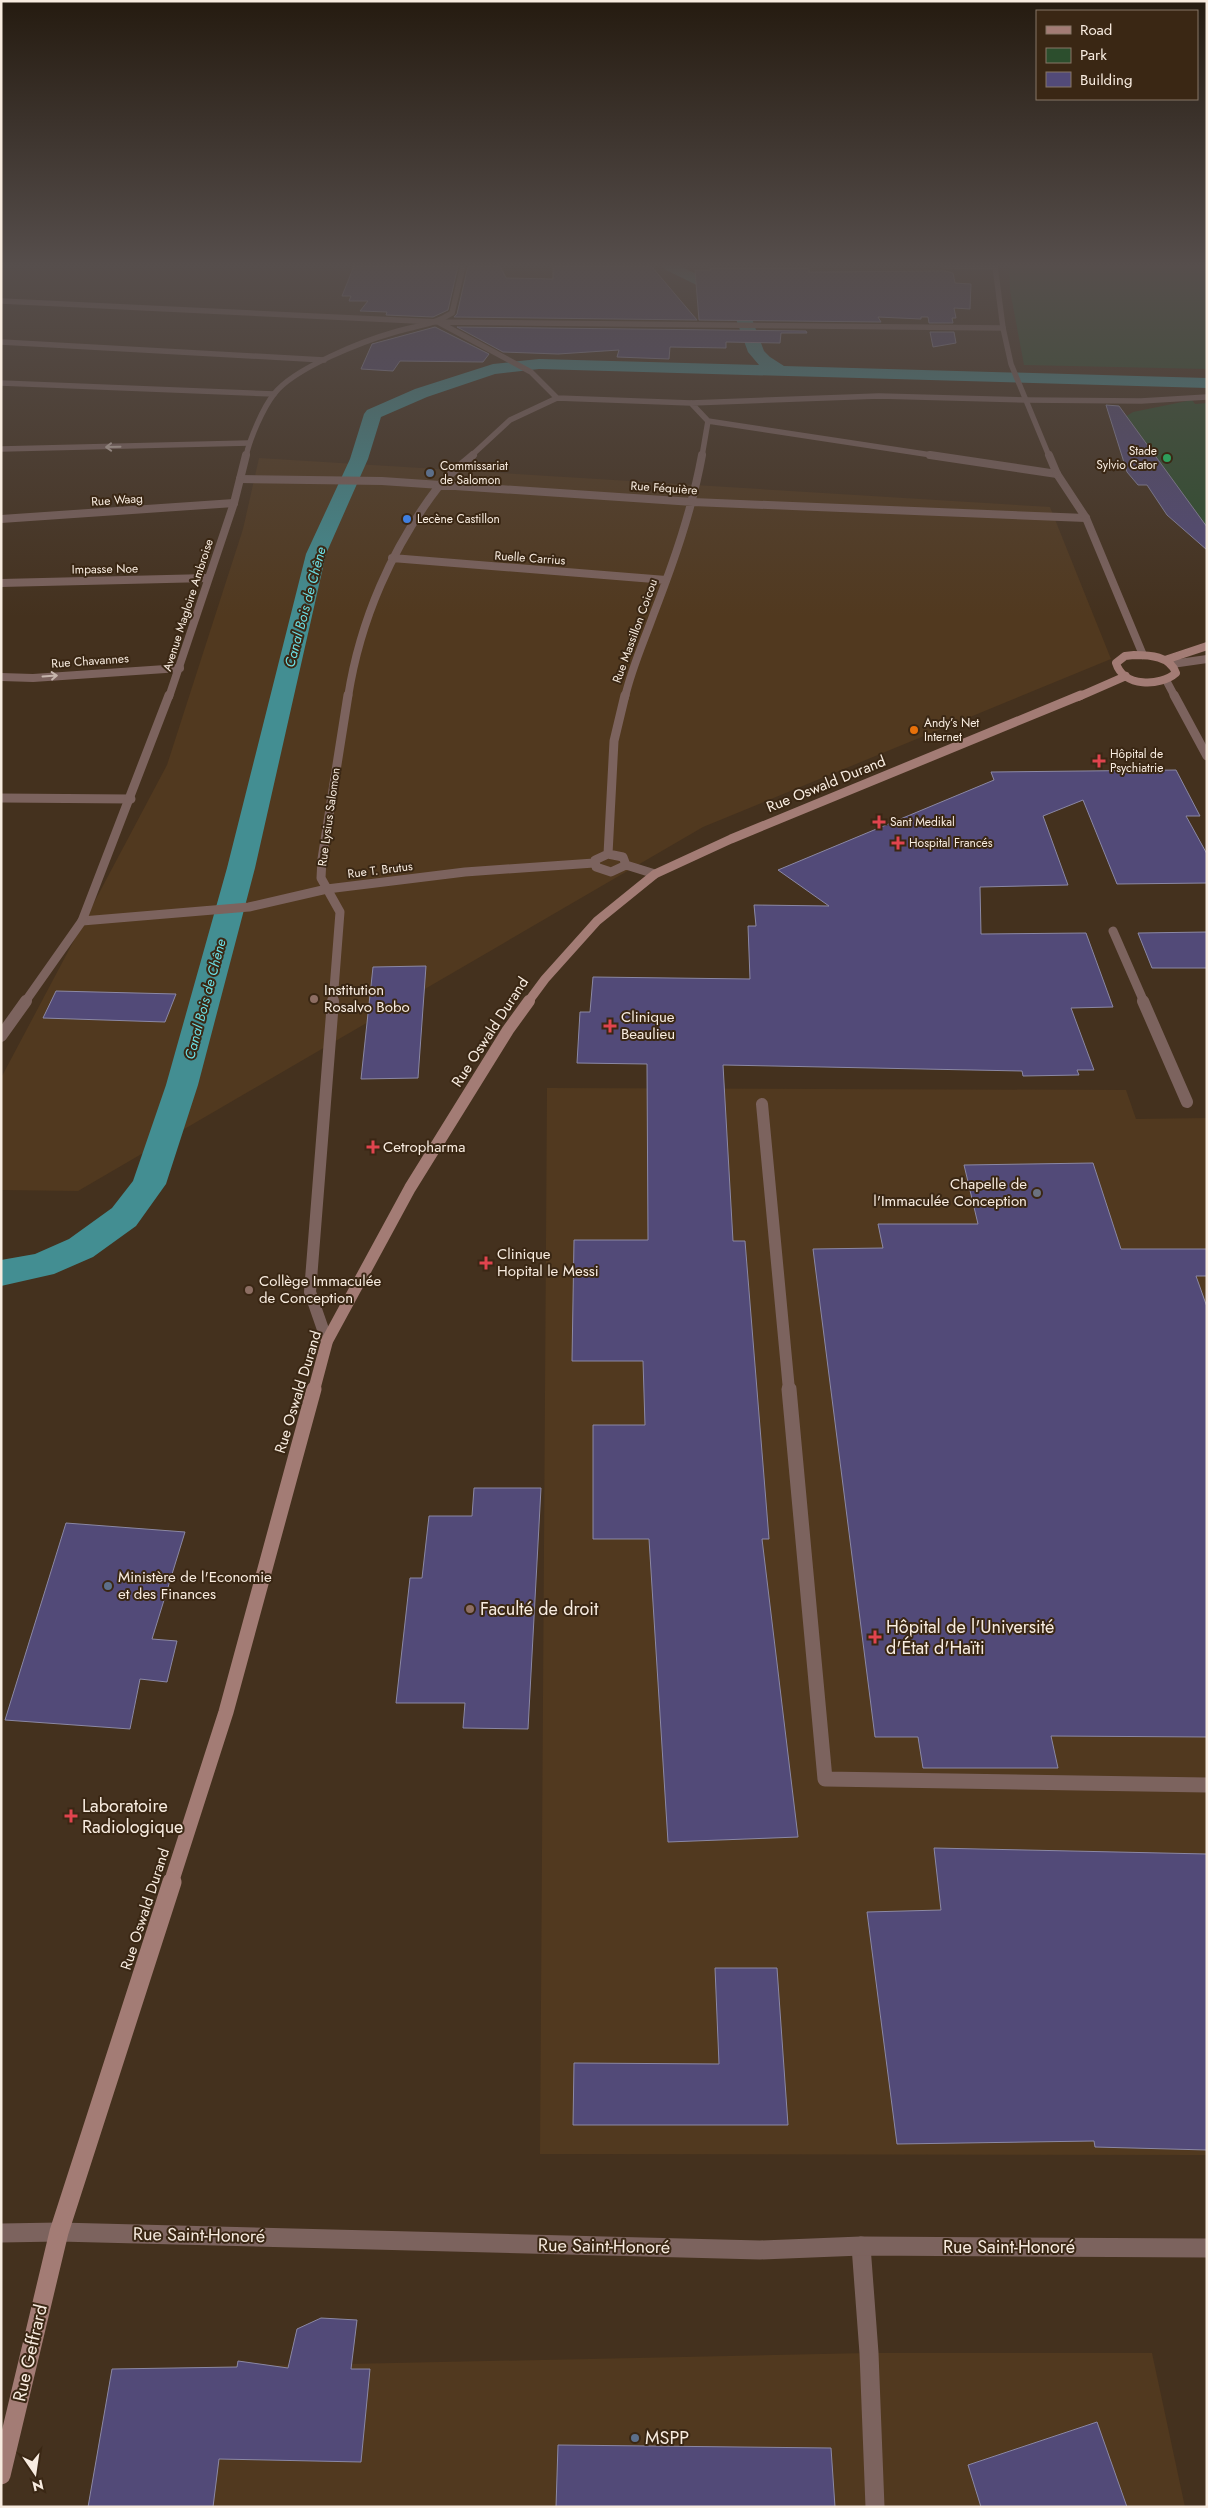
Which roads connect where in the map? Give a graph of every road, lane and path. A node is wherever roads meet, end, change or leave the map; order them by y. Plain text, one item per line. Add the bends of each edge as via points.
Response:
1 (1, 383) edge
2 (287, 383) edge
3 (542, 383) edge
4 (1019, 383) edge
5 (274, 394) junction
6 (558, 398) junction
7 (1207, 398) edge
8 (1026, 400) junction
9 (691, 402) junction
10 (708, 421) junction
11 (249, 443) junction
12 (1, 449) edge
13 (1057, 474) junction
14 (240, 479) junction
15 (440, 485) junction
16 (693, 502) junction
17 (234, 503) junction
18 (1, 518) edge
19 (1086, 518) junction
20 (392, 558) junction
21 (208, 578) junction
22 (666, 580) junction
23 (1, 583) edge
24 (1207, 646) edge
25 (1143, 655) junction
26 (1207, 659) edge
27 (1168, 662) junction
28 (180, 668) junction
29 (1126, 676) junction
30 (1, 677) edge
31 (1166, 680) junction
32 (1207, 756) edge
33 (1, 798) edge
34 (131, 799) junction
35 (608, 854) junction
36 (594, 863) junction
37 (626, 865) junction
38 (654, 874) junction
39 (328, 889) junction
40 (82, 921) junction
41 (1113, 931) dead end
42 (1, 1036) edge
43 (1187, 1102) dead end
44 (762, 1104) dead end
45 (327, 1341) junction
46 (1207, 1785) edge
47 (59, 2232) junction
48 (1, 2233) edge
49 (861, 2246) junction
50 (1207, 2248) edge
51 (1, 2475) edge
52 (875, 2507) edge

1 - 5 street
2 - 5 street, Avenue Magloire Ambroise
3 - 6 street
4 - 8 street
5 - 11 street, Avenue Magloire Ambroise
6 - 9 street
6 - 15 street, Rue Lysius Salomon via 510,420
7 - 8 street
8 - 9 street via 879,396
8 - 13 street
9 - 10 street
10 - 13 street
10 - 16 street, Rue Massillon Coicou
11 -> 12 street
11 - 14 street, Avenue Magloire Ambroise
13 - 19 street
14 - 15 street, Rue Féquière
14 - 17 street, Avenue Magloire Ambroise
15 - 16 street, Rue Féquière
15 - 20 street, Rue Lysius Salomon
16 - 19 street, Rue Féquière
16 - 22 street, Rue Massillon Coicou
17 - 18 street, Rue Waag
17 - 21 street, Avenue Magloire Ambroise
19 - 25 street
20 - 22 street, Ruelle Carrius
20 - 39 street, Rue Lysius Salomon via 368,615 350,682 322,859 321,878
21 - 23 street, Impasse Noe
21 - 28 street, Avenue Magloire Ambroise
22 - 35 street, Rue Massillon Coicou via 631,670 614,741
24 - 27 main road
25 - 27 main road
25 - 29 main road via 1125,656 1116,663 1119,672
26 - 27 street
27 - 31 main road via 1176,673
30 -> 28 street, Rue Chavannes via 33,678
28 - 34 street, Avenue Magloire Ambroise
29 - 31 main road via 1142,681
29 - 38 main road, Rue Oswald Durand
31 - 32 street
33 - 34 street
34 - 40 street, Avenue Magloire Ambroise
35 - 36 street via 598,857
35 - 37 street via 623,857
36 - 37 street via 608,872
36 - 39 street, Rue T. Brutus via 465,872
37 - 38 street
38 - 45 main road, Rue Oswald Durand via 597,922 545,979 508,1030 410,1188
39 - 40 street, Rue T. Brutus via 249,907
39 - 45 street, Rue Lysius Salomon via 340,912 310,1292
40 - 42 street, Avenue Magloire Ambroise
41 - 43 street
44 - 46 street via 825,1779
45 - 47 main road, Rue Oswald Durand via 226,1712
47 - 48 street, Rue Saint-Honoré
47 - 49 street, Rue Saint-Honoré via 760,2250
47 - 51 main road, Rue Geffrard
49 - 50 street, Rue Saint-Honoré
49 - 52 street

